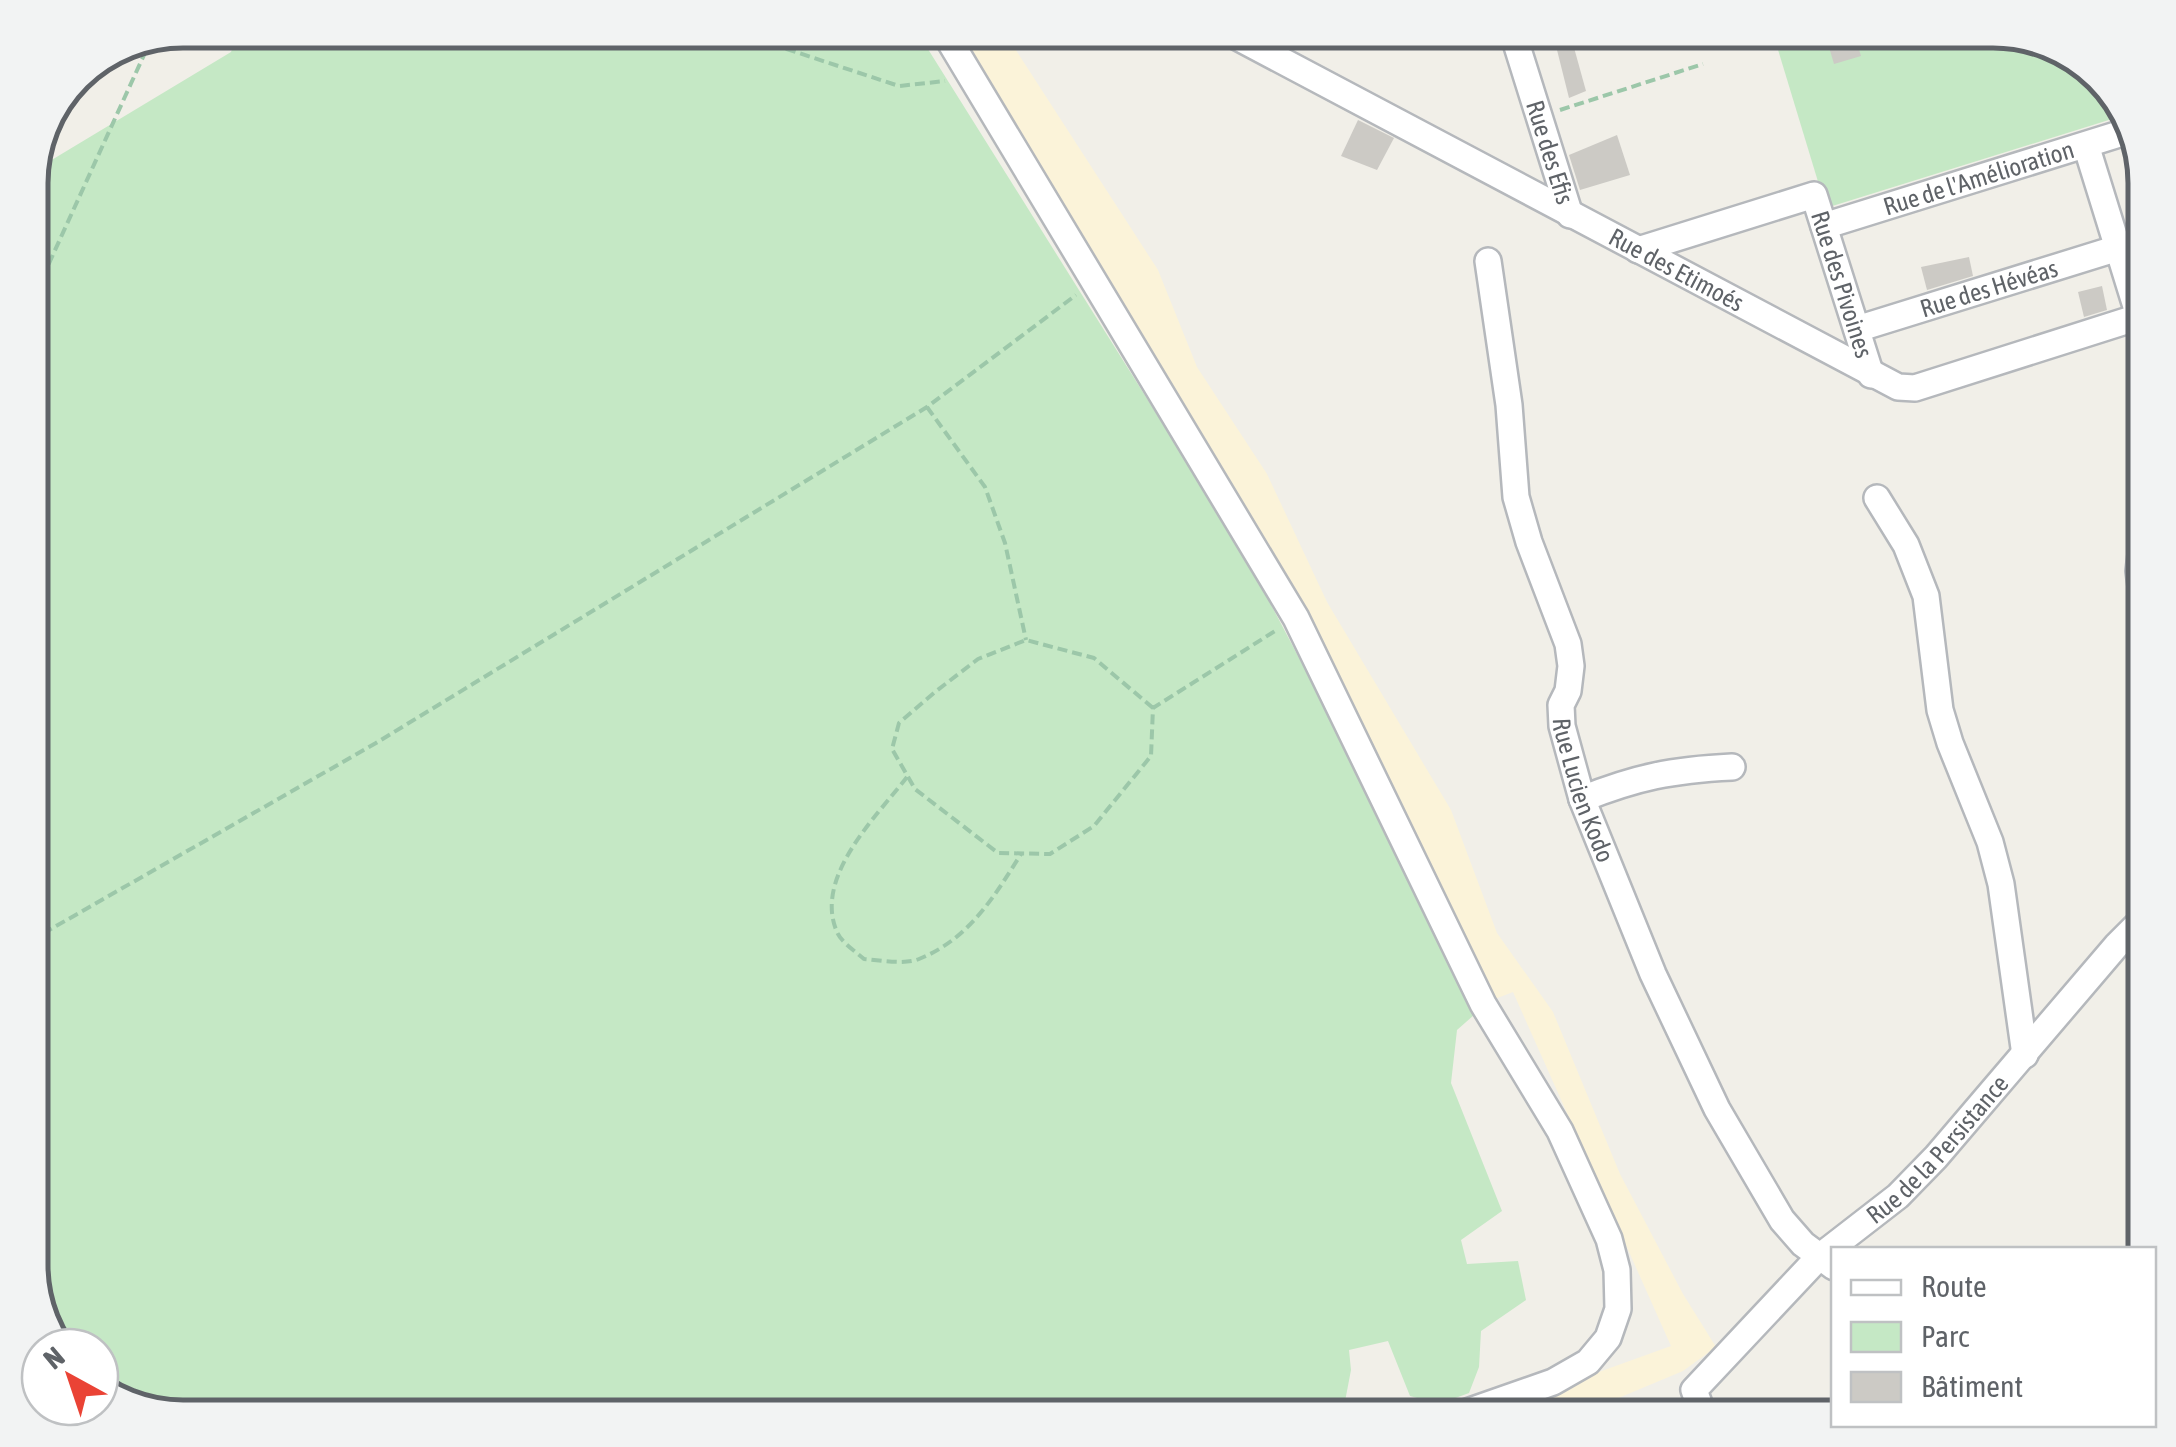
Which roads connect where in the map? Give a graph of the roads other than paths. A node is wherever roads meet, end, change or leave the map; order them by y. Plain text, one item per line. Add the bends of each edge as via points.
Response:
1 (954, 48) edge
2 (1258, 48) edge
3 (1518, 48) edge
4 (2119, 134) edge
5 (2086, 145) junction
6 (1570, 215) junction
7 (1824, 226) junction
8 (2118, 248) junction
9 (1638, 250) junction
10 (1488, 261) dead end
11 (2128, 274) edge
12 (2128, 318) edge
13 (1857, 328) junction
14 (1871, 375) junction
15 (1877, 498) dead end
16 (1732, 767) dead end
17 (1582, 799) junction
18 (2128, 934) edge
19 (2025, 1055) junction
20 (1842, 1247) edge
21 (1826, 1262) edge
22 (1502, 1400) edge
23 (1698, 1400) edge

1 - 22 street via 1296,618 1483,1004 1560,1130 1609,1238 1618,1309 1608,1338 1588,1362
2 - 6 street, Rue des Etimoés
3 - 6 street, Rue des Efis
4 - 5 street, Rue de l'Amélioration
5 - 7 street, Rue de l'Amélioration
5 - 8 street
6 - 9 street, Rue des Etimoés
7 - 9 street, Rue des Pivoines via 1814,195
7 - 13 street, Rue des Pivoines
8 - 11 street
8 - 13 street, Rue des Hévéas
9 - 14 street, Rue des Etimoés
10 - 17 street, Rue Lucien Kodo via 1516,497 1568,644 1562,726
12 - 14 street, Rue des Etimoés via 1914,388
13 - 14 street, Rue des Pivoines
15 - 19 street via 1926,596 1940,710 2002,884
16 - 17 street via 1673,770
17 - 21 street, Rue Lucien Kodo via 1717,1109 1782,1220
18 - 19 street, Rue de la Persistance
19 - 20 street, Rue de la Persistance via 1898,1196
21 - 23 street, Rue de la Persistance via 1694,1390

